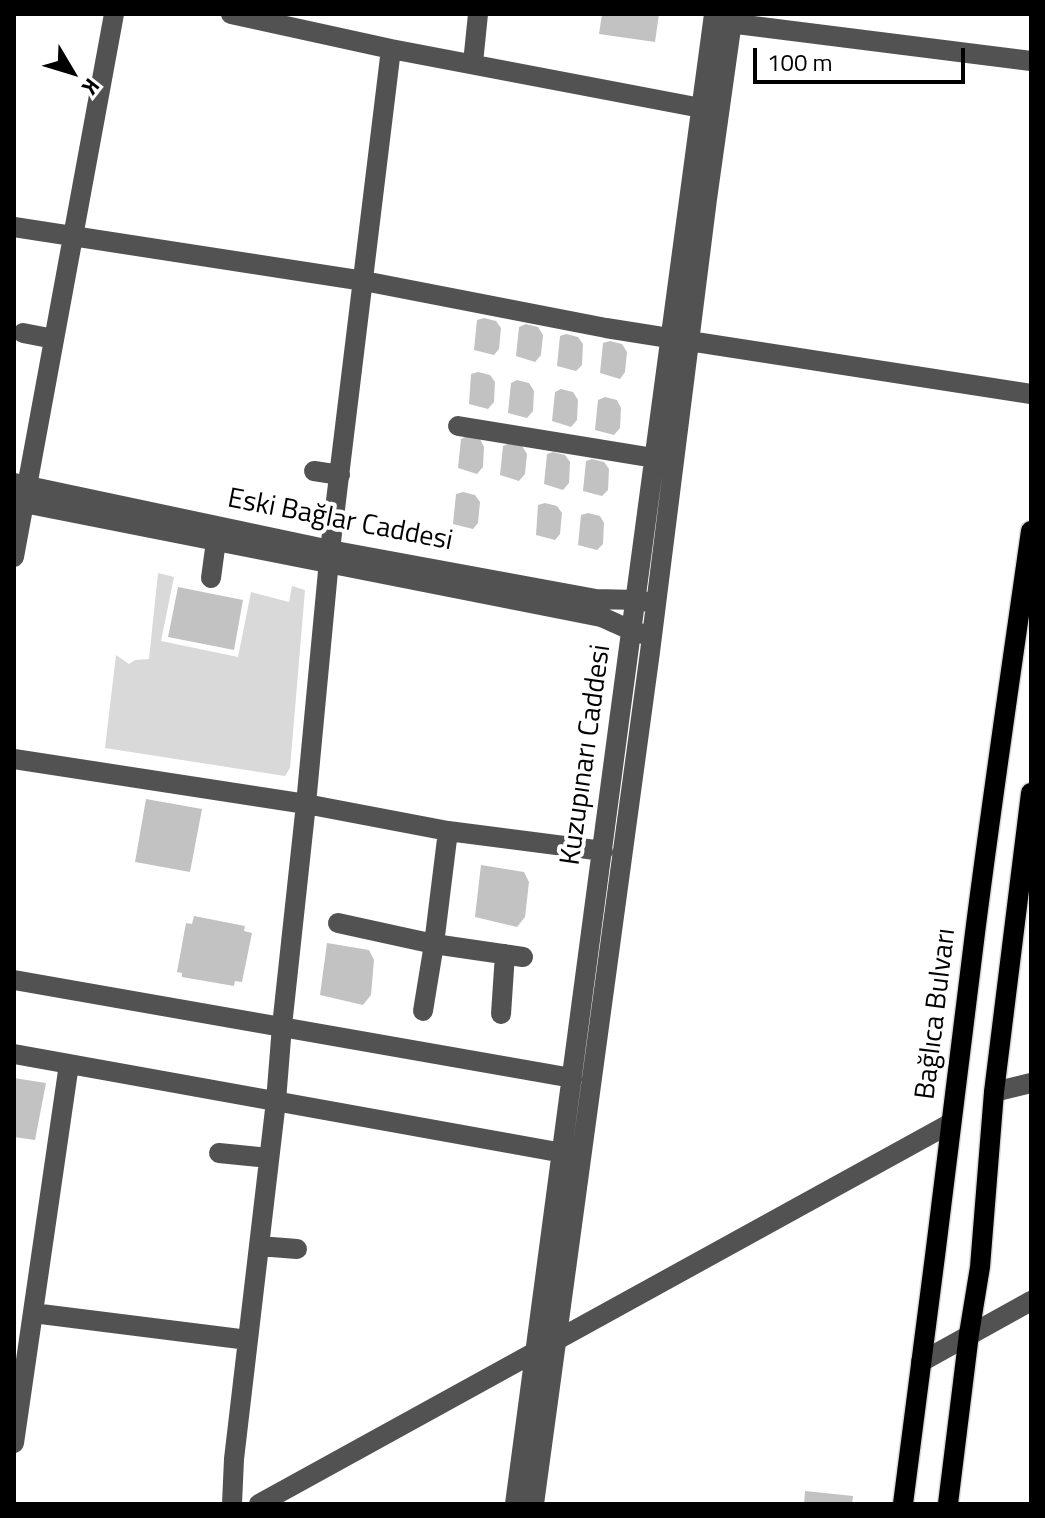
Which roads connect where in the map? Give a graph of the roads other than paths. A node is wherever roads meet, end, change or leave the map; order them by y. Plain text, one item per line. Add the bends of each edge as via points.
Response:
1 (114, 14) edge
2 (478, 14) edge
3 (244, 15) edge
4 (723, 18) edge
5 (391, 49) junction
6 (1031, 61) edge
7 (473, 63) junction
8 (701, 108) junction
9 (14, 227) edge
10 (74, 236) junction
11 (364, 281) junction
12 (23, 333) dead end
13 (54, 339) junction
14 (679, 339) junction
15 (1031, 394) edge
16 (458, 426) dead end
17 (654, 458) junction
18 (314, 471) dead end
19 (340, 475) junction
20 (20, 493) edge
21 (1031, 531) edge
22 (216, 541) junction
23 (14, 557) edge
24 (330, 558) junction
25 (211, 578) dead end
26 (646, 602) junction
27 (642, 634) junction
28 (14, 759) edge
29 (1031, 793) edge
30 (306, 804) junction
31 (448, 831) junction
32 (603, 851) junction
33 (338, 923) dead end
34 (434, 944) junction
35 (14, 980) edge
36 (423, 1011) dead end
37 (501, 1014) dead end
38 (282, 1026) junction
39 (14, 1054) edge
40 (69, 1064) junction
41 (572, 1078) junction
42 (1031, 1083) edge
43 (994, 1092) junction
44 (276, 1101) junction
45 (951, 1123) junction
46 (219, 1153) dead end
47 (563, 1153) junction
48 (269, 1158) junction
49 (259, 1246) junction
50 (297, 1249) dead end
51 (1031, 1301) edge
52 (33, 1313) junction
53 (969, 1334) junction
54 (248, 1340) junction
55 (556, 1341) junction
56 (536, 1352) junction
57 (921, 1362) junction
58 (14, 1443) edge
59 (232, 1504) edge
60 (259, 1504) edge
61 (515, 1504) edge
62 (534, 1504) edge
63 (903, 1504) edge
64 (948, 1504) edge

1 - 10 street
2 - 7 street
3 - 5 street
4 - 6 street
4 - 8 street, Kuzupınarı Caddesi
4 - 14 street, Kuzupınarı Caddesi
5 - 7 street
5 - 11 street
7 - 8 street
8 - 14 street, Kuzupınarı Caddesi
9 - 10 street
10 - 11 street
10 - 13 street
11 - 14 street
11 - 19 street
12 - 13 street
13 - 20 street
14 - 15 street
14 - 17 street, Kuzupınarı Caddesi
14 - 26 street, Kuzupınarı Caddesi
16 - 17 street
17 - 26 street, Kuzupınarı Caddesi
18 - 19 street
19 - 24 street
20 - 22 street, Eski Bağlar Caddesi
20 - 23 street
20 - 24 street, Eski Bağlar Caddesi
21 - 45 main road, Bağlıca Bulvarı
22 - 24 street, Eski Bağlar Caddesi
22 - 25 street
24 - 26 street, Eski Bağlar Caddesi
24 - 27 street, Eski Bağlar Caddesi via 601,617
24 - 30 street
26 - 27 street, Kuzupınarı Caddesi
27 - 32 street, Kuzupınarı Caddesi
27 - 55 street, Kuzupınarı Caddesi
28 - 30 street
29 - 43 main road
30 - 31 street
30 - 38 street
31 - 32 street
31 - 34 street
32 - 41 street, Kuzupınarı Caddesi
33 - 34 street
34 - 36 street
34 - 37 street via 514,956
35 - 38 street
38 - 41 street
38 - 44 street
39 - 40 street
40 - 44 street
40 - 52 street
41 - 47 street, Kuzupınarı Caddesi
42 - 43 street
43 - 53 main road via 980,1267
44 - 47 street
44 - 48 street
45 - 55 street
45 - 57 main road, Bağlıca Bulvarı
46 - 48 street
47 - 56 street, Kuzupınarı Caddesi
48 - 49 street
49 - 50 street
49 - 54 street
51 - 53 street
52 - 54 street
52 - 58 street
53 - 57 street
53 - 64 main road
54 - 59 street
55 - 56 street
55 - 62 street, Kuzupınarı Caddesi
56 - 60 street
56 - 61 street, Kuzupınarı Caddesi
57 - 63 main road, Bağlıca Bulvarı

